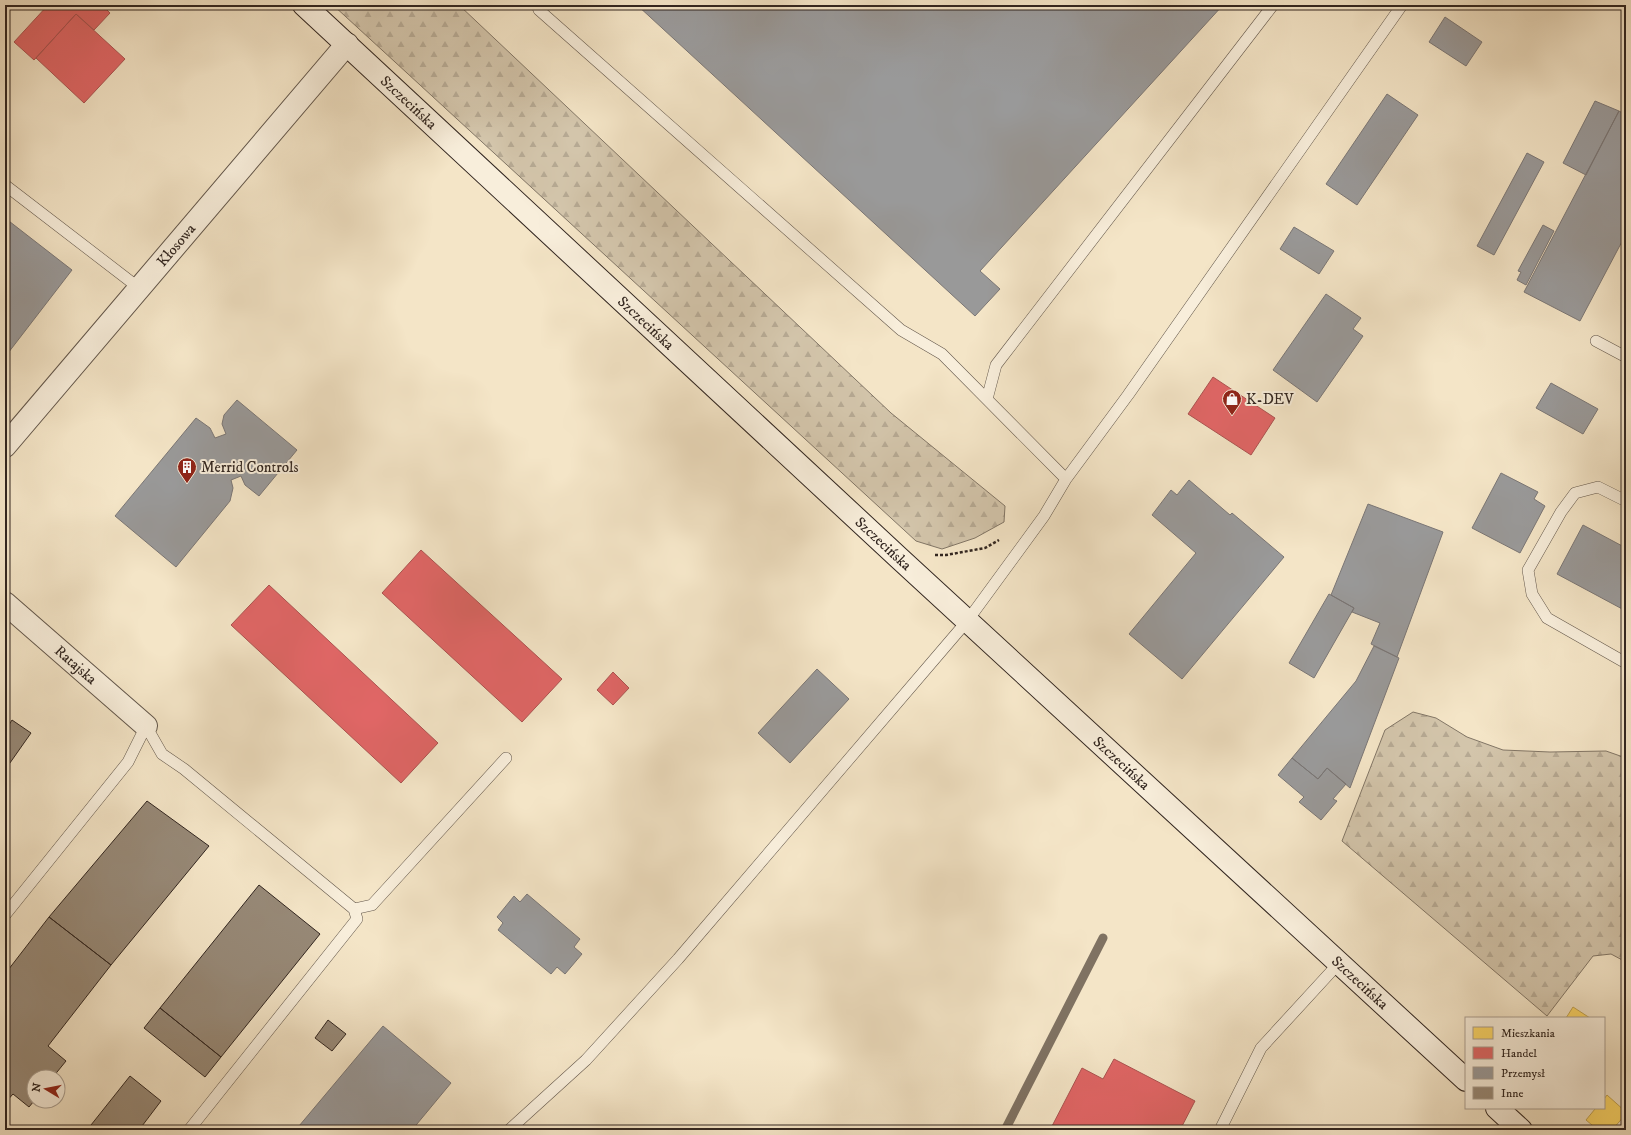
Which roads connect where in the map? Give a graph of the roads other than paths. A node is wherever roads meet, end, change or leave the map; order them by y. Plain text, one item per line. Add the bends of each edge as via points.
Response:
1 (304, 5) edge
2 (537, 5) edge
3 (1273, 5) edge
4 (1402, 5) edge
5 (347, 44) junction
6 (5, 185) edge
7 (139, 288) junction
8 (1596, 341) dead end
9 (1626, 357) edge
10 (987, 399) junction
11 (5, 446) edge
12 (1066, 479) junction
13 (1626, 501) edge
14 (5, 603) edge
15 (968, 620) junction
16 (1626, 663) edge
17 (146, 726) junction
18 (506, 758) dead end
19 (354, 909) junction
20 (5, 915) edge
21 (1339, 963) junction
22 (1465, 1079) edge
23 (1498, 1109) edge
24 (189, 1130) edge
25 (509, 1130) edge
26 (1220, 1130) edge
27 (1521, 1130) edge

1 - 5 main road, Szczecińska
2 - 10 lane via 901,330 942,354
3 - 10 lane via 996,365
4 - 12 lane via 1128,395
5 - 7 main road, Kłosowa
5 - 15 main road, Szczecińska
6 - 7 lane
7 - 11 main road, Kłosowa
8 - 9 lane
10 - 12 lane
12 - 15 lane via 1044,516
13 - 16 lane via 1598,487 1575,493 1561,512 1528,570 1532,594 1546,618
14 - 17 main road, Ratajska
15 - 21 main road, Szczecińska
15 - 25 lane via 678,959 586,1060
17 - 19 lane via 162,754 184,769
17 - 20 lane via 128,762
18 - 19 lane via 372,905
19 - 24 lane via 357,919
21 - 22 main road, Szczecińska
21 - 26 lane via 1261,1048
23 - 27 main road

